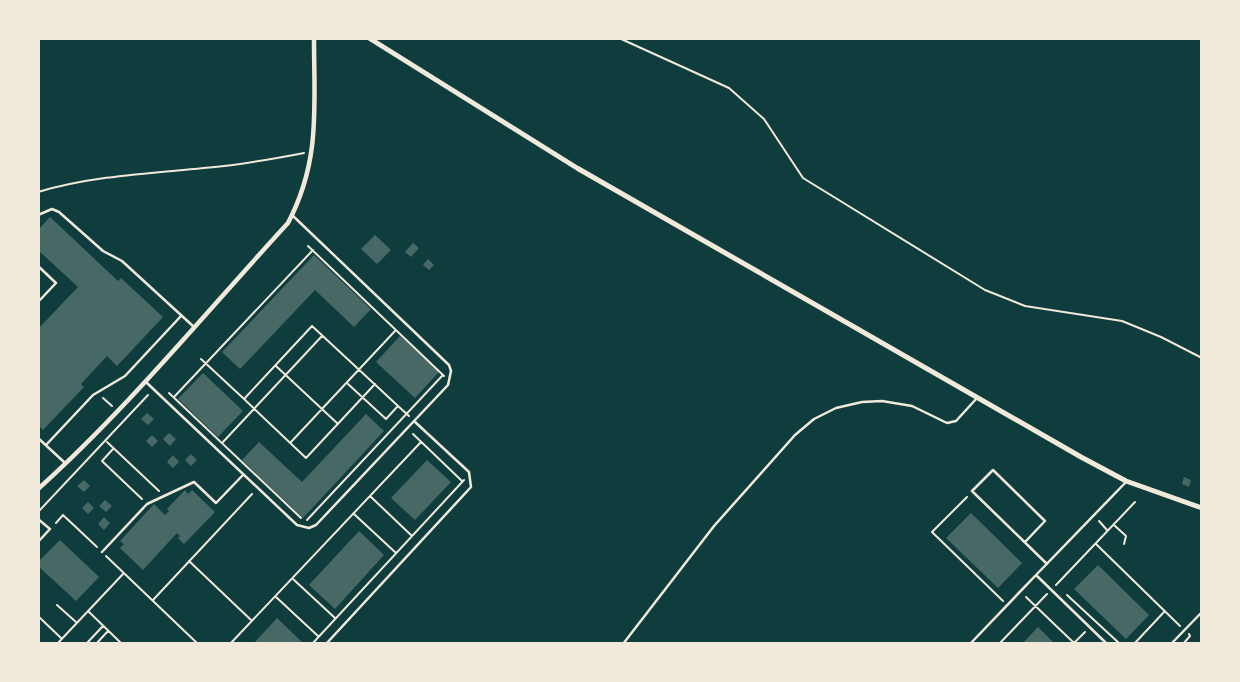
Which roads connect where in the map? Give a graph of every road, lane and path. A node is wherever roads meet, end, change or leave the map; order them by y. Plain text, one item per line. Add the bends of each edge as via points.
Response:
1 (314, 38) edge
2 (369, 38) edge
3 (619, 38) edge
4 (306, 153) dead end
5 (38, 192) edge
6 (38, 215) edge
7 (292, 215) junction
8 (308, 246) dead end
9 (313, 250) junction
10 (38, 266) edge
11 (38, 302) edge
12 (181, 316) junction
13 (194, 327) junction
14 (397, 330) junction
15 (323, 336) junction
16 (1202, 358) edge
17 (201, 359) dead end
18 (206, 363) junction
19 (275, 365) junction
20 (359, 370) junction
21 (286, 375) junction
22 (443, 375) junction
23 (144, 381) junction
24 (450, 381) junction
25 (347, 383) junction
26 (375, 384) junction
27 (153, 390) junction
28 (97, 392) junction
29 (169, 393) dead end
30 (174, 397) junction
31 (363, 397) junction
32 (977, 398) junction
33 (244, 399) junction
34 (111, 405) dead end
35 (398, 406) junction
36 (254, 409) junction
37 (322, 409) junction
38 (403, 411) dead end
39 (414, 421) junction
40 (338, 424) junction
41 (407, 429) junction
42 (38, 438) edge
43 (106, 440) junction
44 (421, 442) junction
45 (222, 443) junction
46 (290, 443) junction
47 (46, 445) junction
48 (114, 449) junction
49 (66, 464) junction
50 (243, 475) junction
51 (470, 475) junction
52 (1126, 481) junction
53 (463, 482) junction
54 (257, 488) junction
55 (38, 489) edge
56 (972, 491) junction
57 (165, 496) junction
58 (370, 496) junction
59 (1135, 502) dead end
60 (147, 504) junction
61 (1202, 508) edge
62 (38, 512) edge
63 (353, 513) junction
64 (1093, 516) junction
65 (38, 519) edge
66 (305, 522) junction
67 (1114, 524) junction
68 (311, 527) junction
69 (50, 529) junction
70 (1108, 530) junction
71 (412, 536) junction
72 (38, 542) edge
73 (1025, 542) junction
74 (1095, 543) junction
75 (1124, 544) dead end
76 (102, 552) junction
77 (396, 553) junction
78 (189, 561) junction
79 (1047, 564) junction
80 (124, 573) junction
81 (1037, 575) junction
82 (292, 578) junction
83 (1051, 589) junction
84 (1020, 591) junction
85 (1065, 593) dead end
86 (275, 596) junction
87 (152, 600) junction
88 (57, 605) dead end
89 (1007, 605) junction
90 (1035, 606) junction
91 (88, 611) junction
92 (1165, 611) junction
93 (1202, 612) edge
94 (38, 616) edge
95 (335, 618) junction
96 (252, 621) junction
97 (77, 623) junction
98 (103, 626) junction
99 (1089, 626) junction
100 (109, 630) junction
101 (1184, 630) junction
102 (318, 636) junction
103 (62, 639) junction
104 (57, 643) edge
105 (88, 643) edge
106 (96, 643) edge
107 (122, 643) edge
108 (198, 643) edge
109 (230, 643) edge
110 (312, 643) edge
111 (326, 643) edge
112 (623, 643) edge
113 (970, 643) edge
114 (999, 643) edge
115 (1074, 643) edge
116 (1107, 643) edge
117 (1120, 643) edge
118 (1134, 643) edge
119 (1171, 643) edge
120 (1183, 643) edge

1 - 7 street via 312,160
2 - 32 street via 577,168
3 - 16 path via 729,88 764,119 803,178 985,290 1025,306 1122,321
4 - 5 path via 85,181
6 - 12 lane via 52,209 59,212 103,251 122,261
7 - 13 street
7 - 24 lane via 449,365
8 - 9 path
9 - 14 path
9 - 18 path
10 - 11 lane via 56,283
12 - 13 lane
12 - 28 lane via 125,376
13 - 23 street
14 - 20 path
14 - 22 path
15 - 19 path via 312,326
15 - 20 path
15 - 21 path
17 - 18 path
18 - 30 path
18 - 33 path
19 - 21 path
19 - 33 path
20 - 25 path
20 - 26 path
21 - 36 path
21 - 37 path
22 - 24 path
22 - 66 path
23 - 27 lane
23 - 49 street
24 - 39 lane
25 - 31 path
25 - 37 path
26 - 31 path
26 - 35 path
27 - 43 path
27 - 50 lane
28 - 34 path
28 - 47 lane
29 - 30 path
30 - 45 path
31 - 35 path via 386,419
31 - 40 path
32 - 52 street
32 - 112 lane via 956,421 947,423 912,406 882,401 836,408 814,419 714,526
33 - 36 path
35 - 38 path
36 - 45 path
36 - 46 path
37 - 40 path
37 - 46 path
39 - 41 lane
39 - 51 lane
40 - 46 path via 306,458
41 - 44 path
41 - 68 lane
42 - 47 lane
43 - 48 path
43 - 62 path
44 - 53 path
44 - 58 path
45 - 66 path
47 - 49 lane
48 - 57 path
48 - 60 path via 102,461
49 - 55 street
50 - 54 lane
50 - 57 lane via 216,503 194,482
51 - 53 path
51 - 111 lane via 468,492
52 - 61 street
52 - 64 lane
53 - 71 path
54 - 68 lane via 297,525
54 - 78 path
56 - 73 lane
56 - 73 lane via 993,470 1045,521
56 - 89 path via 932,532
57 - 60 lane
58 - 63 path
58 - 71 path
59 - 67 path
60 - 76 lane
63 - 77 path
63 - 82 path
64 - 70 path
64 - 79 lane
65 - 69 lane
66 - 68 path
67 - 70 path
67 - 75 path via 1126,536
69 - 72 lane
69 - 76 path via 63,515
70 - 74 path
71 - 77 path
73 - 79 lane
74 - 83 path
74 - 92 path
76 - 80 path
77 - 95 path
78 - 87 path
78 - 96 path
79 - 81 lane
80 - 87 path
80 - 91 path
81 - 83 lane
81 - 84 lane
82 - 86 path
82 - 95 path
83 - 90 path
83 - 99 lane
84 - 89 lane
84 - 90 path
85 - 117 path
86 - 96 path
86 - 102 path
87 - 108 path
88 - 97 path
89 - 113 lane
90 - 114 path
90 - 115 path
91 - 97 path
91 - 98 path
92 - 101 path
92 - 118 path
93 - 101 lane
94 - 103 path
95 - 102 path
96 - 109 path
97 - 103 path
98 - 100 path
98 - 105 path
99 - 115 path
99 - 116 lane
100 - 106 path
100 - 107 path
101 - 119 lane
101 - 120 path via 1190,636
102 - 110 path
103 - 104 path

